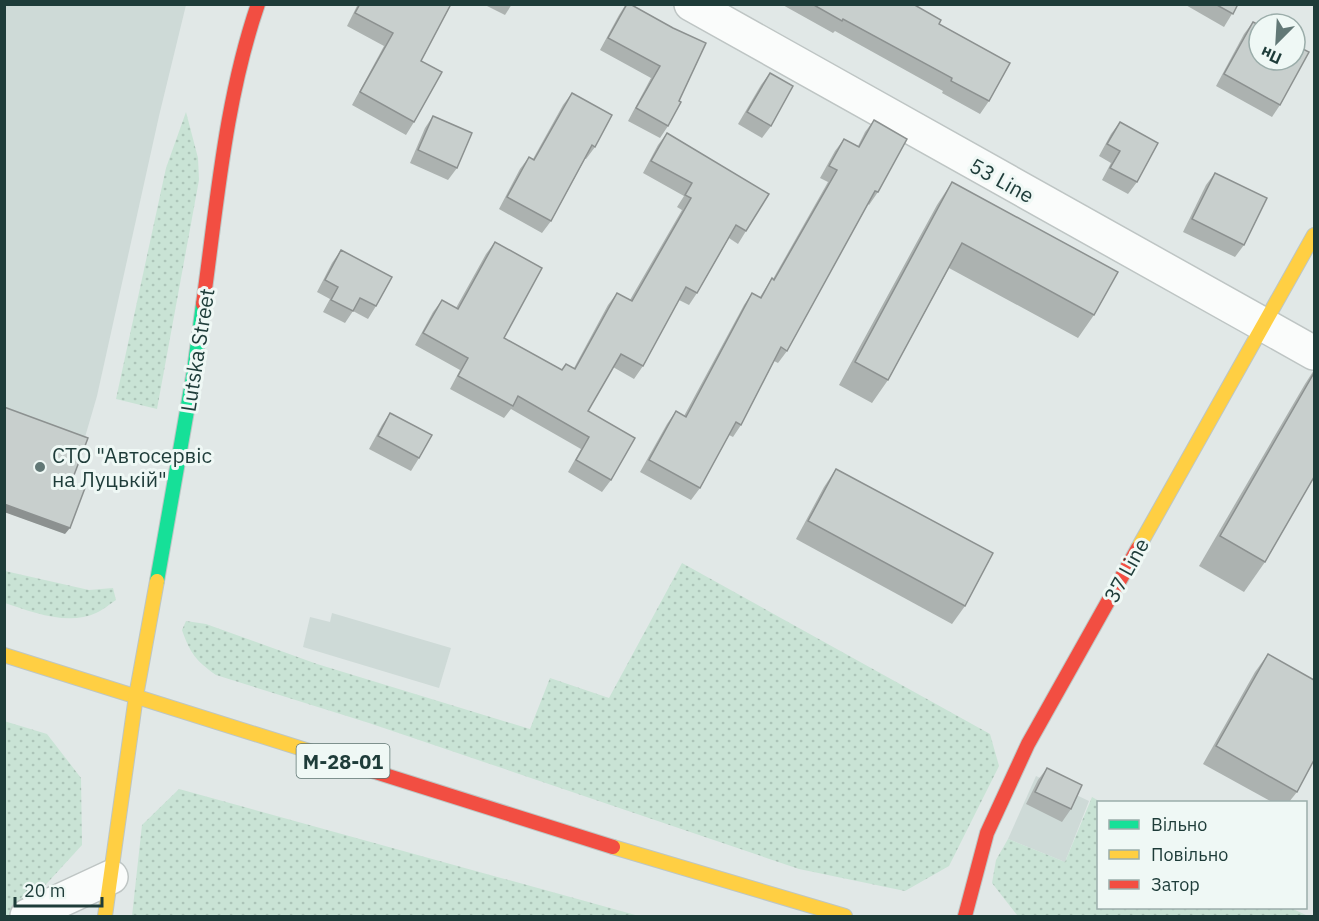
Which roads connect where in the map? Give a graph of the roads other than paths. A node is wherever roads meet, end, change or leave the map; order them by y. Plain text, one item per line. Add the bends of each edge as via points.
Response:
1 (258, 4) edge
2 (691, 4) edge
3 (1314, 235) edge
4 (1263, 325) junction
5 (1314, 353) edge
6 (4, 655) edge
7 (136, 696) junction
8 (111, 877) junction
9 (27, 916) edge
10 (105, 916) edge
11 (845, 916) edge
12 (965, 916) edge

1 - 7 main road, Lutska Street via 232,101 194,371
2 - 4 street, 53 Line
3 - 4 main road, 37 Line
4 - 5 street, 53 Line
4 - 12 main road, 37 Line via 1028,744 987,833
6 - 7 main road, М-28-01
7 - 8 main road, Lutska Street
7 - 11 main road, М-28-01 via 680,868
8 - 9 street
8 - 10 main road, Lutska Street

